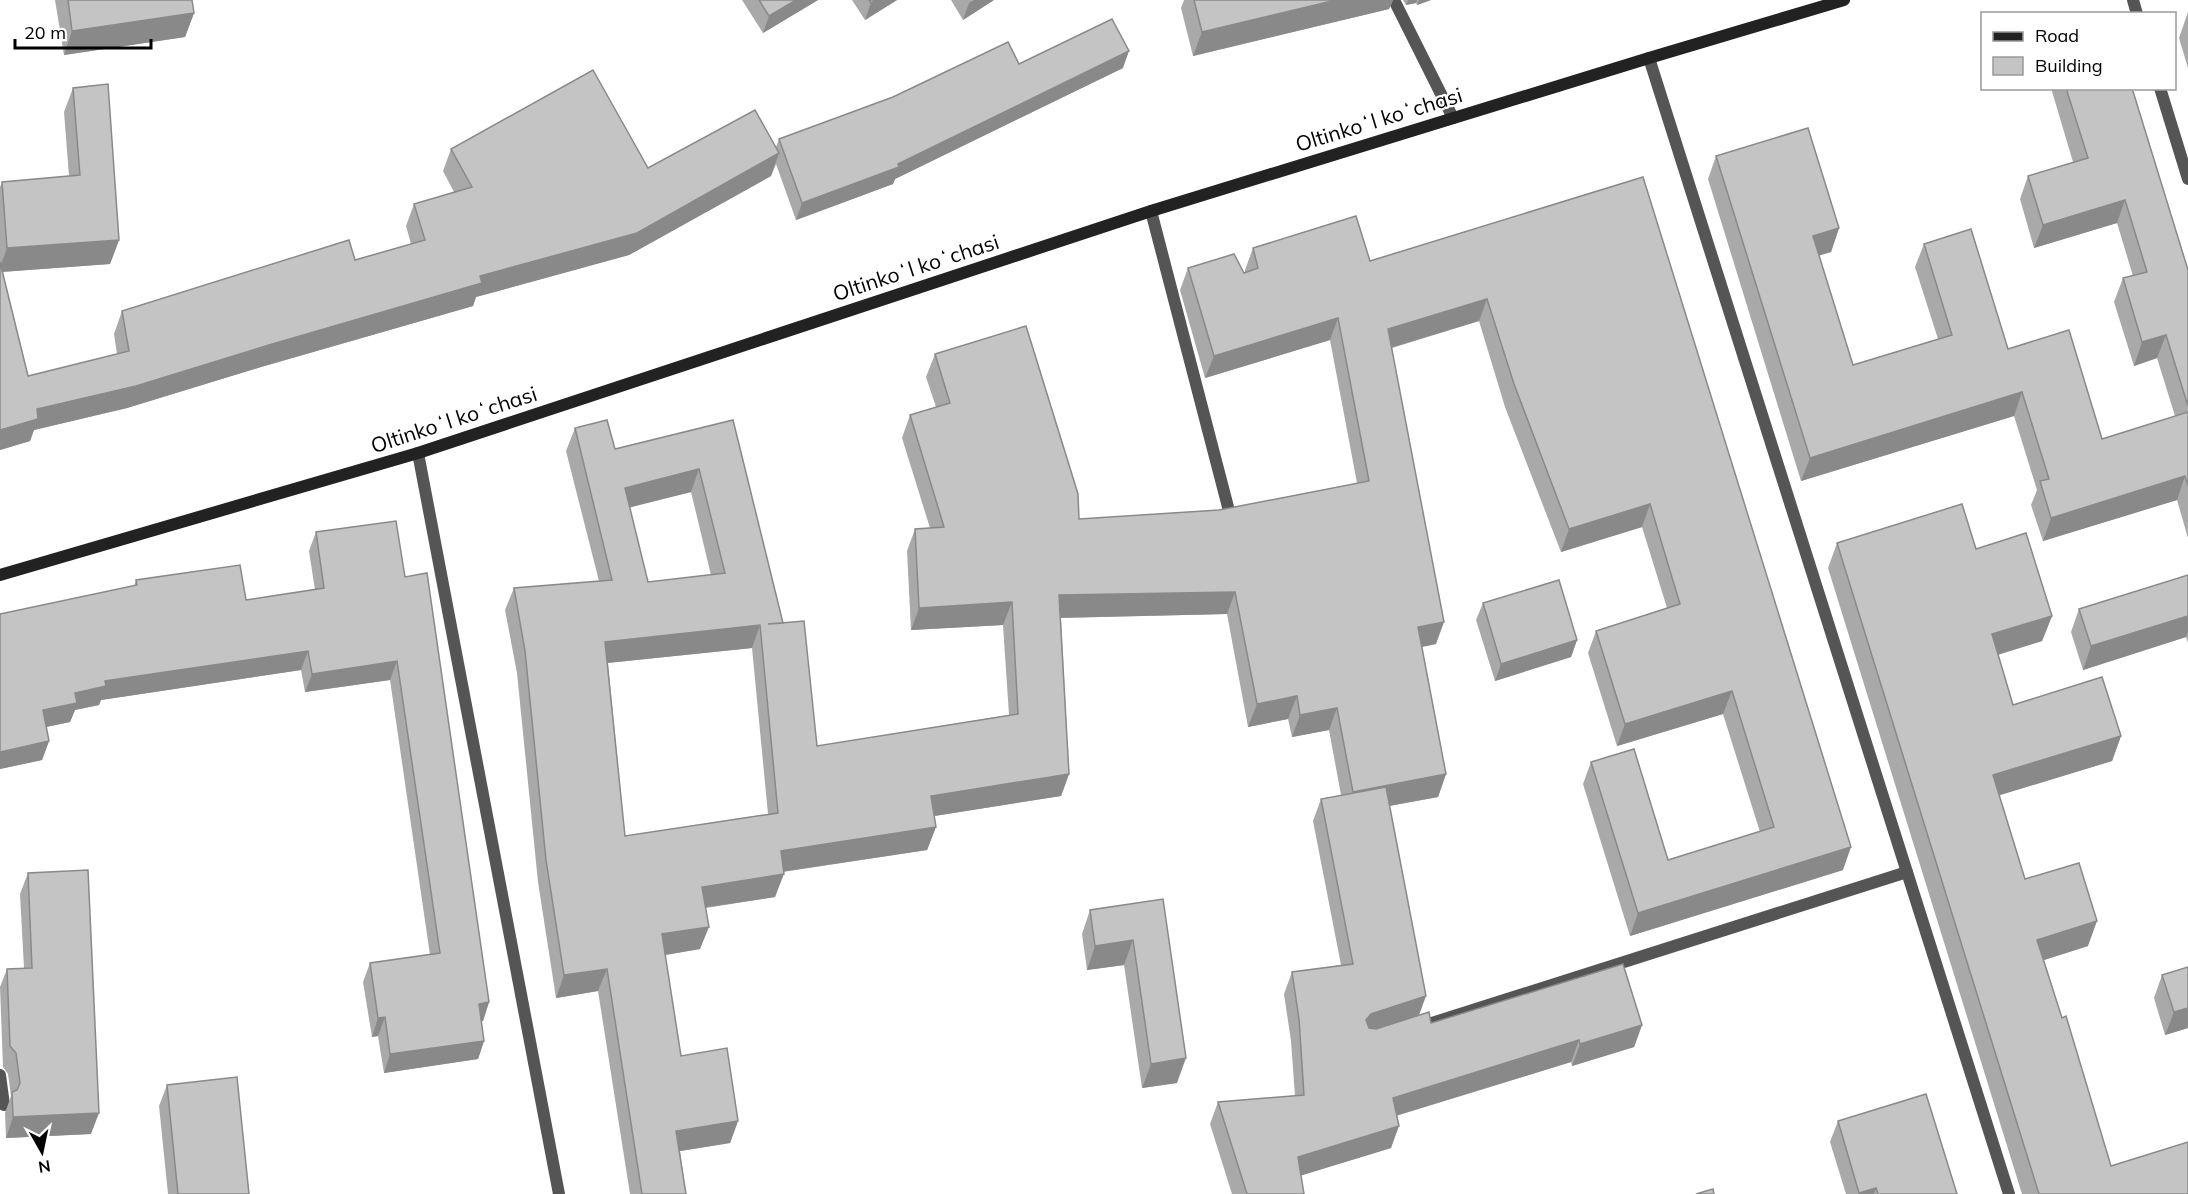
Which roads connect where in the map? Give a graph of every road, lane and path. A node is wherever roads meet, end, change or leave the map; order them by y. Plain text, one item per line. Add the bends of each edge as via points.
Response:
1 (1394, 0) edge
2 (1844, 0) edge
3 (1649, 58) junction
4 (2161, 90) edge
5 (1453, 118) junction
6 (2188, 179) edge
7 (1151, 211) junction
8 (418, 453) junction
9 (1228, 507) edge
10 (0, 575) edge
11 (1907, 872) junction
12 (1400, 1033) edge
13 (0, 1075) edge
14 (4, 1105) dead end
15 (559, 1194) edge
16 (2009, 1194) edge

1 - 5 street
2 - 3 main road, Oltinkoʻl koʻchasi
3 - 5 main road, Oltinkoʻl koʻchasi
3 - 11 street
4 - 6 street
5 - 7 main road, Oltinkoʻl koʻchasi
7 - 8 main road, Oltinkoʻl koʻchasi
7 - 9 street
8 - 10 main road, Oltinkoʻl koʻchasi
8 - 15 street
11 - 12 street
11 - 16 street
13 - 14 street

